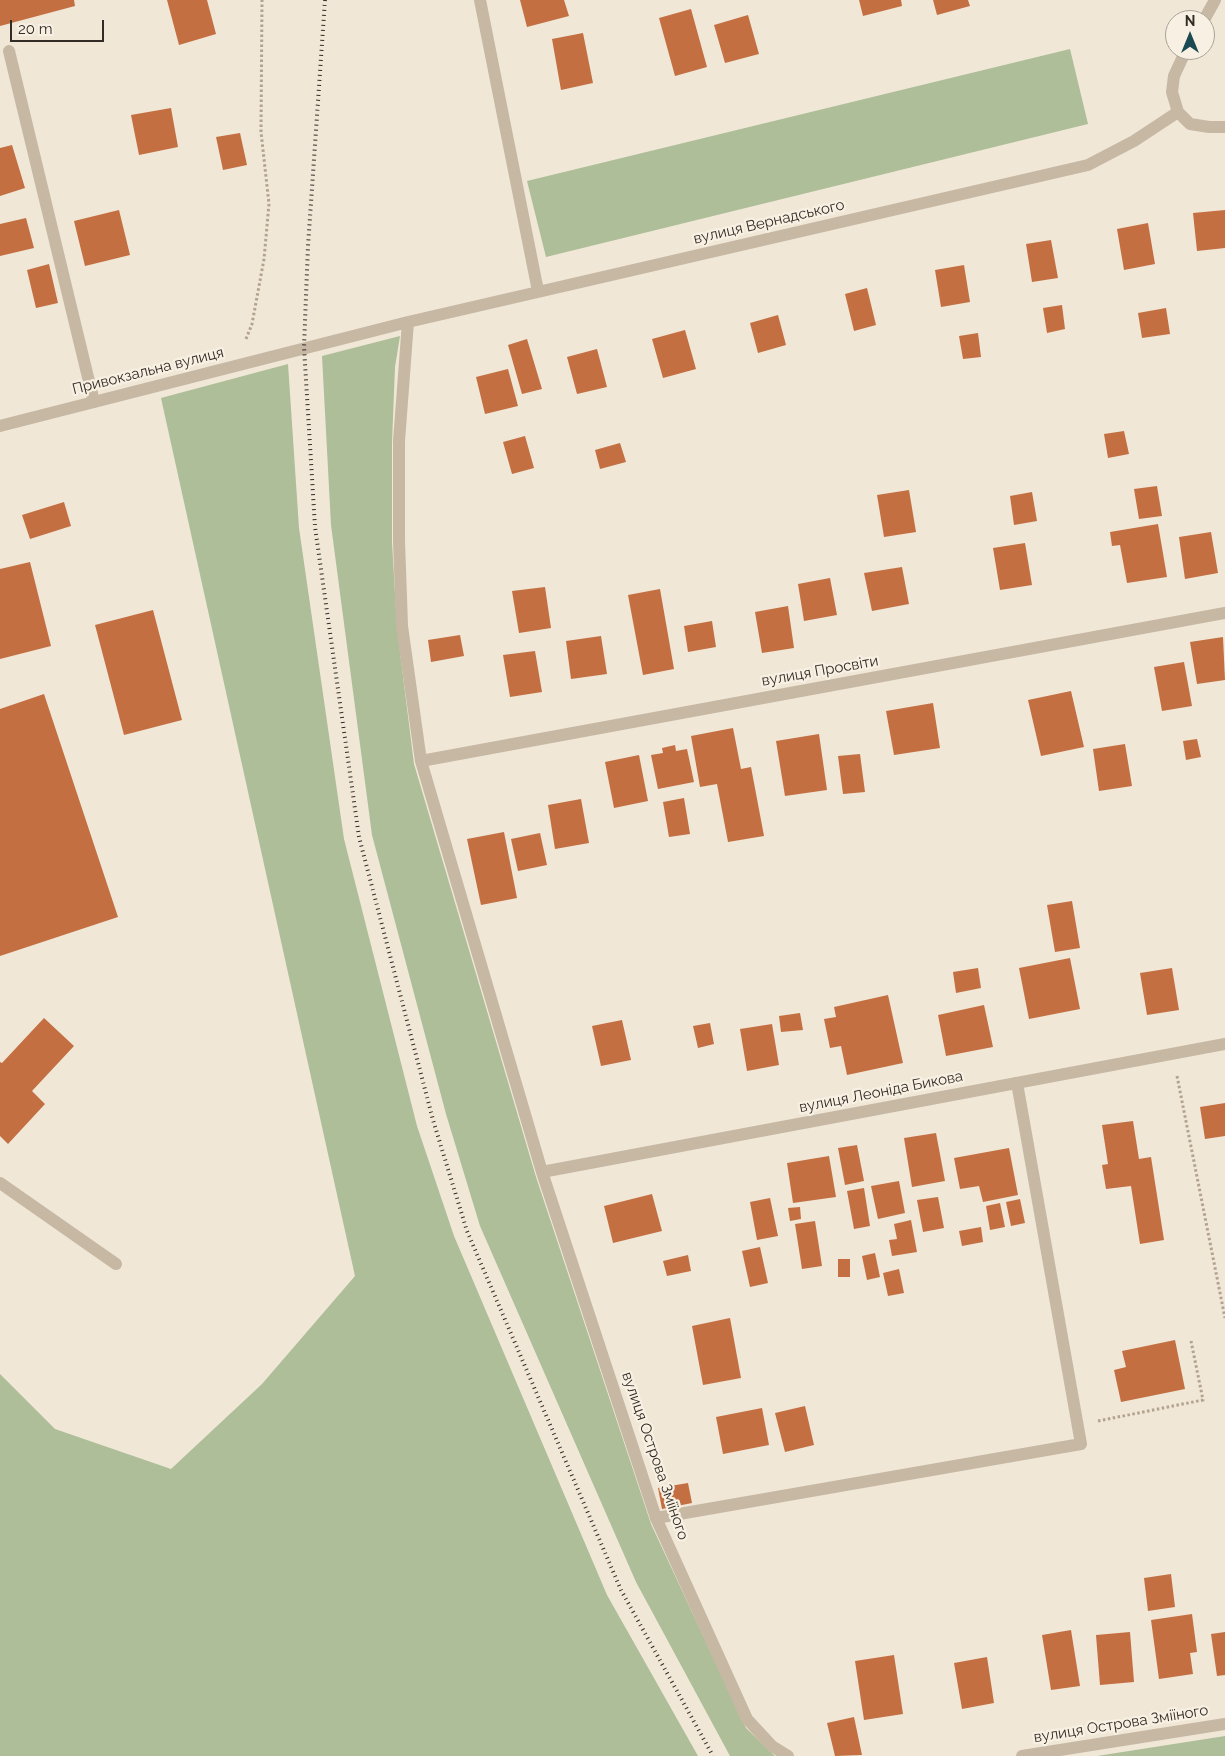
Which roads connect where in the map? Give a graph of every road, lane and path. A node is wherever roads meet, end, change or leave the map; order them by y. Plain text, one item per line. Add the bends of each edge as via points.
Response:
1 (262, 0) edge
2 (480, 0) edge
3 (9, 51) dead end
4 (1181, 60) edge
5 (1178, 112) junction
6 (1225, 127) edge
7 (538, 291) junction
8 (408, 322) junction
9 (304, 347) joint
10 (236, 366) junction
11 (94, 402) junction
12 (0, 426) edge
13 (1225, 613) edge
14 (421, 761) junction
15 (1225, 1044) edge
16 (1172, 1053) junction
17 (1017, 1083) junction
18 (542, 1172) junction
19 (0, 1183) edge
20 (116, 1264) dead end
21 (1225, 1318) edge
22 (1192, 1341) dead end
23 (1078, 1425) junction
24 (656, 1518) junction
25 (1225, 1724) edge
26 (788, 1756) edge
27 (1022, 1756) edge

1 - 10 path via 261,132 269,204 264,259 252,324
2 - 7 street
3 - 11 street
4 - 5 street via 1174,76 1172,92
5 - 6 street via 1190,124
5 - 7 street, вулиця Вернадського via 1134,141 1088,165
7 - 8 street, вулиця Вернадського
8 - 9 street, вулиця Вернадського
8 - 14 street, вулиця Острова Зміїного via 399,441 398,541 402,626
9 - 10 street, Привокзальна вулиця
10 - 11 street, Привокзальна вулиця
11 - 12 street, Привокзальна вулиця
13 - 14 street, вулиця Просвіти
14 - 18 street, вулиця Острова Зміїного
15 - 16 street, вулиця Леоніда Бикова
16 - 17 street, вулиця Леоніда Бикова
16 - 21 path
17 - 18 street, вулиця Леоніда Бикова
17 - 23 street
18 - 24 street, вулиця Острова Зміїного
19 - 20 street
22 - 23 path via 1204,1400
23 - 24 street via 1081,1444
24 - 26 street, вулиця Острова Зміїного via 747,1719 772,1746
25 - 27 street, вулиця Острова Зміїного

